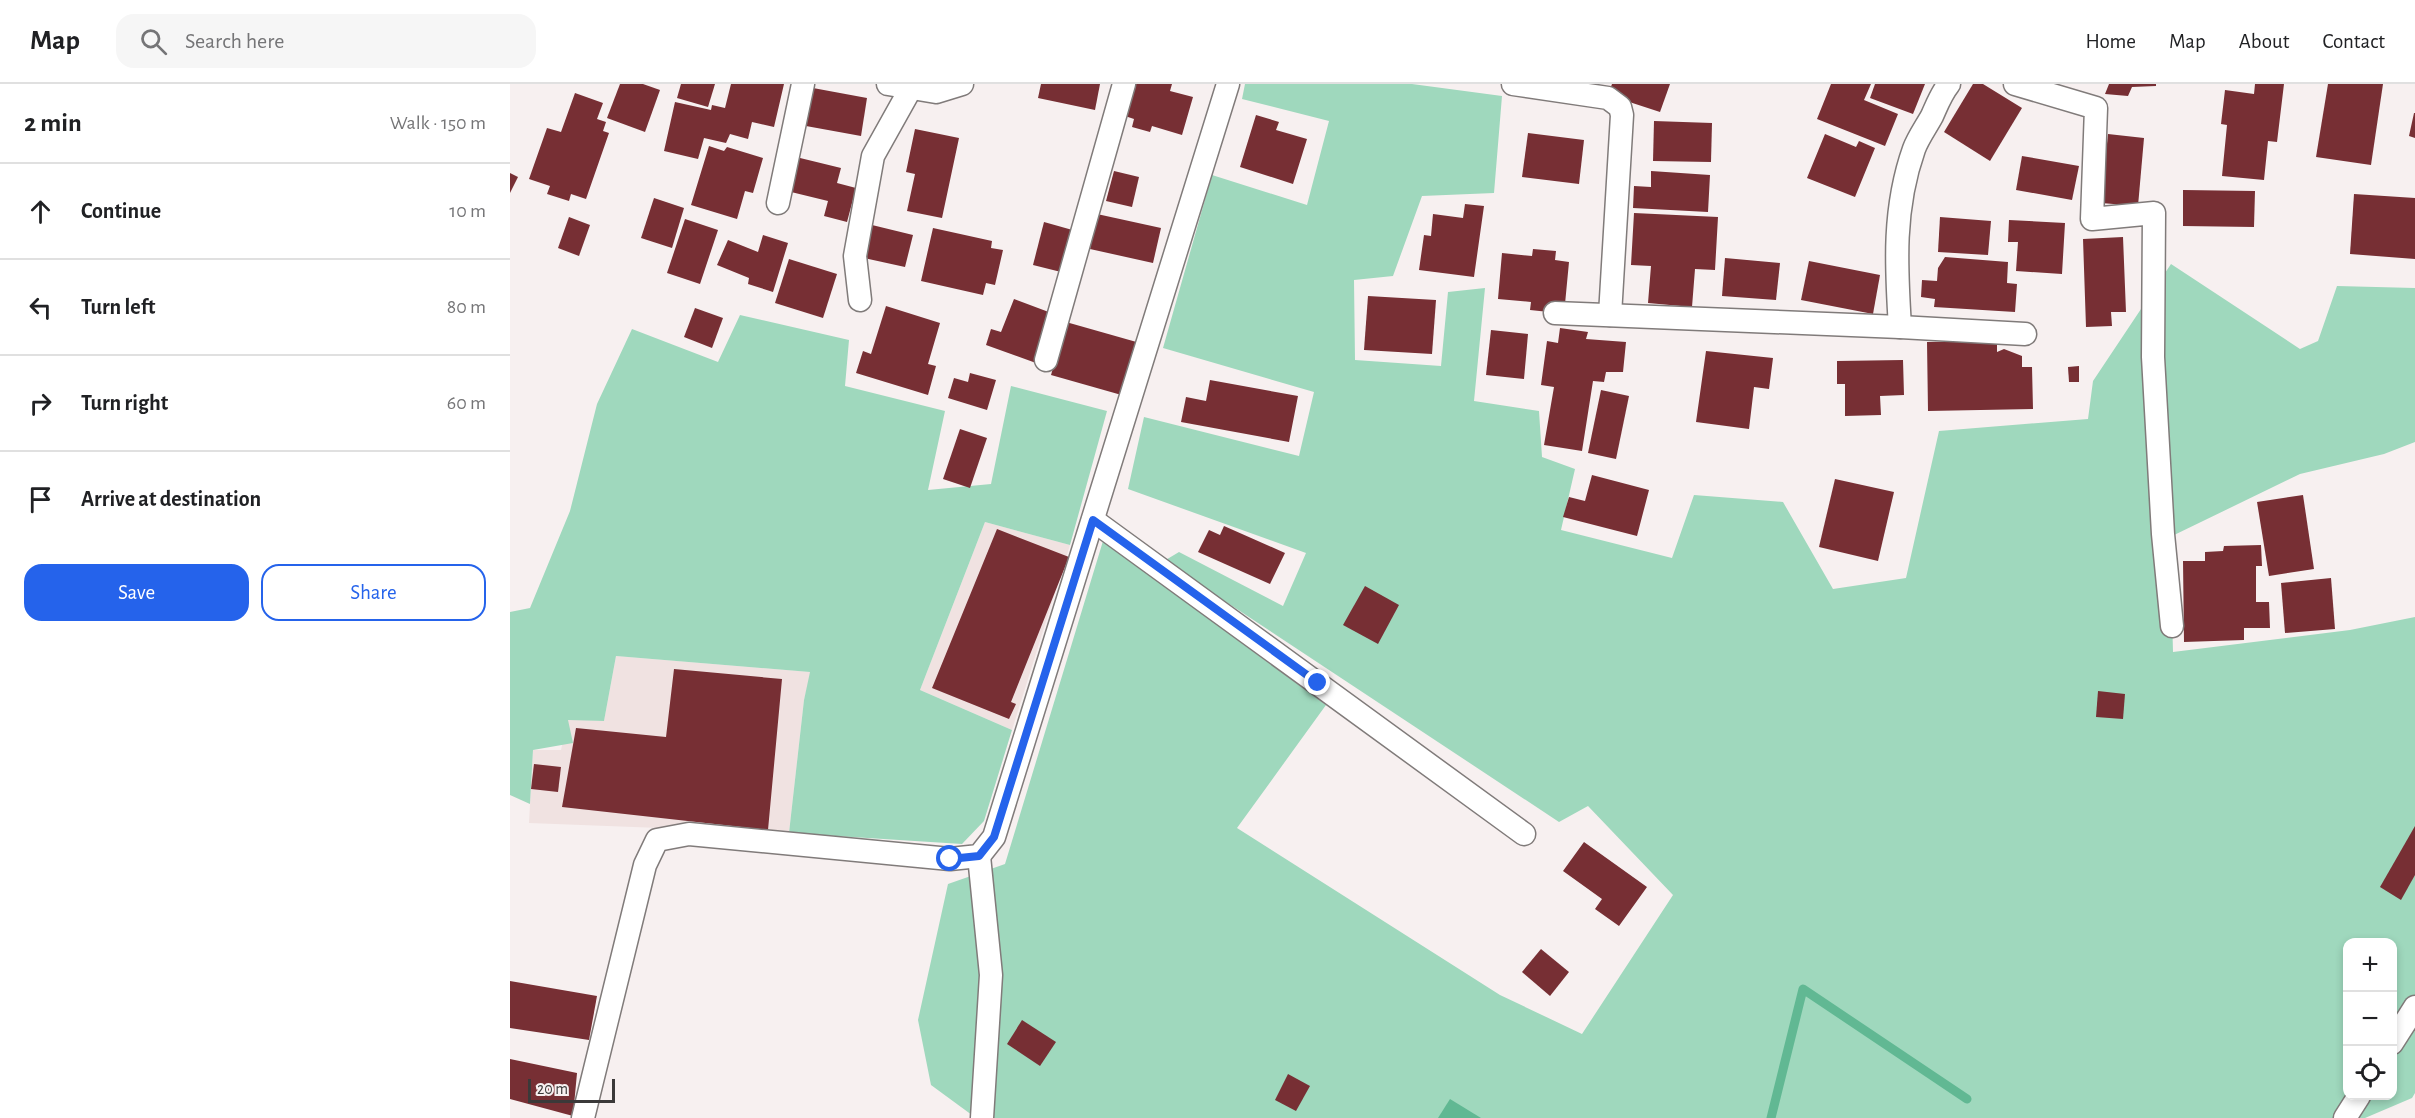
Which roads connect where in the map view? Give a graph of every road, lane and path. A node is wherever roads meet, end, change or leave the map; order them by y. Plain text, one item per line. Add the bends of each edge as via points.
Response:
1 (803, 84) edge
2 (888, 84) edge
3 (962, 84) edge
4 (1124, 84) edge
5 (1228, 84) edge
6 (1513, 84) edge
7 (1949, 84) edge
8 (2014, 84) edge
9 (911, 88) junction
10 (778, 202) dead end
11 (860, 300) dead end
12 (1555, 313) dead end
13 (1610, 315) junction
14 (1900, 327) junction
15 (2025, 334) dead end
16 (1046, 360) dead end
17 (1093, 520) junction
18 (2172, 626) dead end
19 (1524, 834) dead end
20 (979, 856) junction
21 (2415, 1007) edge
22 (2397, 1035) edge
23 (2356, 1100) edge
24 (583, 1118) edge
25 (982, 1118) edge
26 (2345, 1118) edge

1 - 10 street
2 - 9 street
3 - 9 street via 936,92
4 - 16 street
5 - 17 street
6 - 13 street via 1608,98 1620,107
7 - 14 street via 1915,147 1903,191 1896,249
8 - 18 street via 2096,108 2092,219 2154,213 2153,357
9 - 11 street via 873,156 855,256
12 - 13 street
13 - 14 street
14 - 15 street
17 - 19 street
17 - 20 street via 994,837
20 - 24 street via 950,859 689,834 657,840 645,865
20 - 25 street via 991,975
21 - 22 street
23 - 26 street

